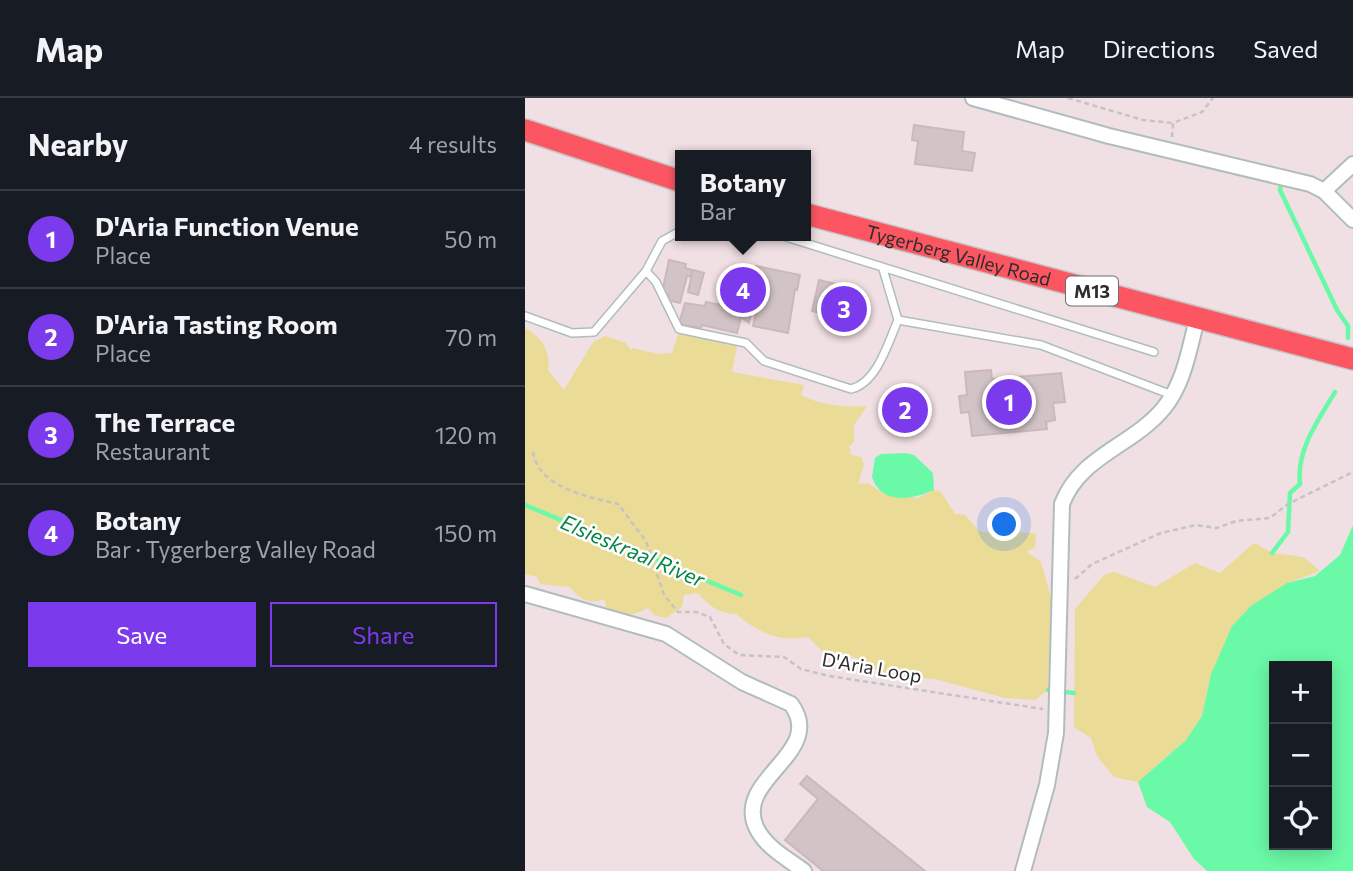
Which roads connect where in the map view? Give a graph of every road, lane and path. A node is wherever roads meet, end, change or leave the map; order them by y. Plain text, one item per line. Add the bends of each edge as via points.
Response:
1 (973, 98) edge
2 (1068, 98) edge
3 (1213, 98) edge
4 (1173, 123) junction
5 (525, 130) edge
6 (1172, 151) junction
7 (1351, 167) edge
8 (675, 179) edge
9 (1324, 191) junction
10 (811, 215) edge
11 (1353, 220) edge
12 (675, 234) edge
13 (798, 241) edge
14 (883, 269) junction
15 (646, 271) junction
16 (525, 316) edge
17 (1197, 318) junction
18 (898, 320) junction
19 (1154, 352) dead end
20 (1353, 359) edge
21 (1172, 395) junction
22 (533, 452) dead end
23 (1353, 472) edge
24 (525, 594) edge
25 (1059, 597) junction
26 (1057, 721) junction
27 (804, 871) edge
28 (1023, 871) edge

1 - 6 street
2 - 4 path via 1143,120
3 - 4 path via 1202,112
4 - 6 path
5 - 8 main road
6 - 9 street via 1296,180
7 - 9 street
9 - 11 street
10 - 17 main road, Tygerberg Valley Road / M13
12 - 15 lane via 662,241
13 - 14 lane
14 - 18 lane
14 - 19 lane
15 - 16 lane via 594,332 572,333
15 - 18 lane via 679,329 746,343 764,361 841,388 865,384
17 - 20 main road, Tygerberg Valley Road / M13
17 - 21 street
18 - 21 lane via 1041,345
21 - 25 street via 1149,423 1072,482 1061,510
22 - 26 path, D'Aria Loop via 545,477 587,498 618,504 646,541 664,595 678,612 710,617 725,644 739,655 783,657 801,669 829,676 1044,709
23 - 25 path via 1270,517 1161,533 1092,564
24 - 27 street via 666,634 742,682 791,704 801,723 797,743 762,784 754,818 764,838
25 - 26 street
26 - 28 street via 1049,775

